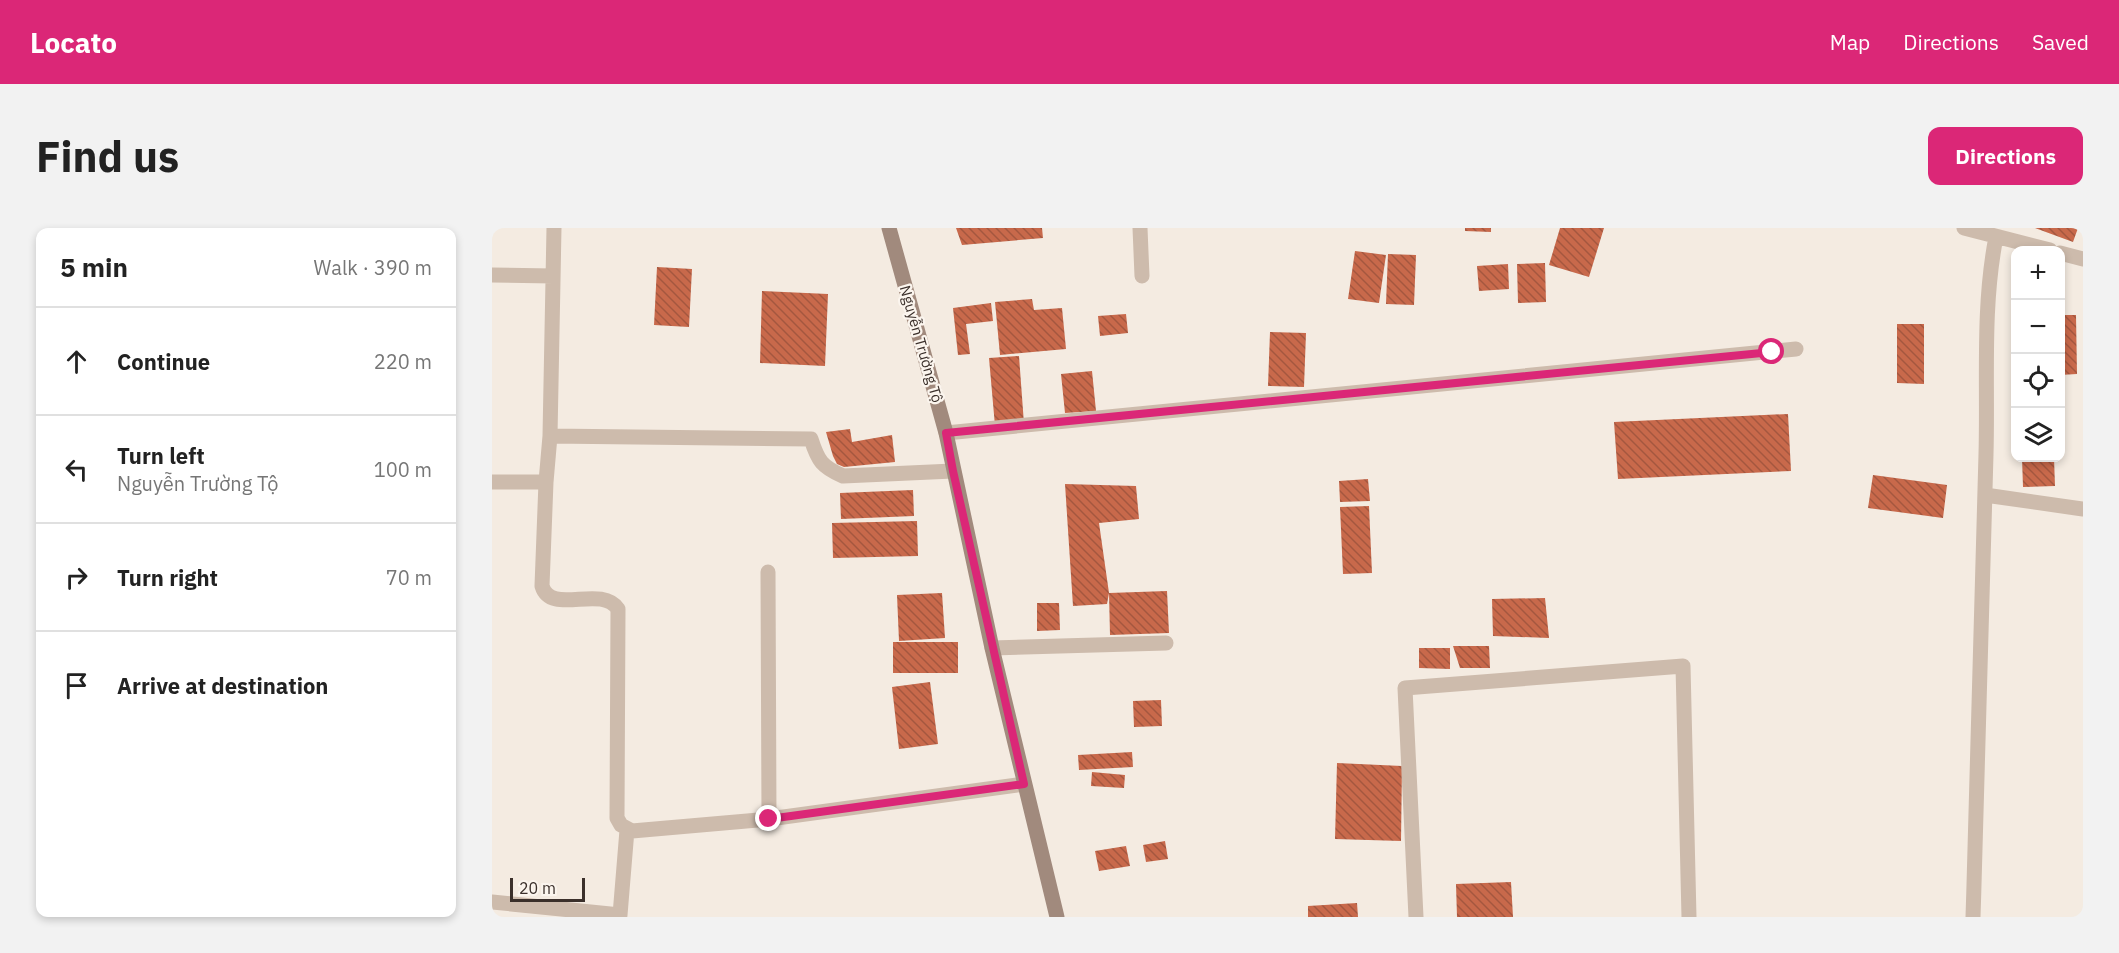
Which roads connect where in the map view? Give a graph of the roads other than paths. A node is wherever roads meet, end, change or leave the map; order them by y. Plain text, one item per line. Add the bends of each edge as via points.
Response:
1 (554, 228) edge
2 (888, 228) edge
3 (1140, 228) edge
4 (1964, 228) edge
5 (1996, 237) junction
6 (2033, 246) edge
7 (2065, 254) edge
8 (2083, 259) edge
9 (492, 275) edge
10 (553, 276) junction
11 (1142, 276) dead end
12 (1796, 349) dead end
13 (946, 433) junction
14 (550, 436) junction
15 (953, 471) junction
16 (546, 482) junction
17 (492, 483) edge
18 (1985, 495) junction
19 (2083, 509) edge
20 (768, 572) dead end
21 (1166, 643) dead end
22 (992, 648) junction
23 (1024, 784) junction
24 (769, 819) junction
25 (627, 830) junction
26 (492, 902) edge
27 (1057, 917) edge
28 (1416, 917) edge
29 (1689, 917) edge
30 (1973, 917) edge

1 - 10 street
2 - 13 main road, Nguyễn Trường Tộ
3 - 11 street
4 - 5 street
5 - 6 street
5 - 18 street via 1989,285
7 - 8 street
9 - 10 street
10 - 14 street
12 - 13 street
13 - 15 main road, Nguyễn Trường Tộ
14 - 15 street via 811,439 817,457 828,469 843,476
14 - 16 street
15 - 22 main road, Nguyễn Trường Tộ
16 - 17 street
16 - 25 street via 544,591 559,600 608,599 619,613 617,818
18 - 19 street
18 - 30 street
20 - 24 street
21 - 22 street
22 - 23 main road, Nguyễn Trường Tộ
23 - 24 street
23 - 27 main road, Nguyễn Trường Tộ
24 - 25 street
25 - 26 street via 620,915
28 - 29 street via 1405,688 1683,666

